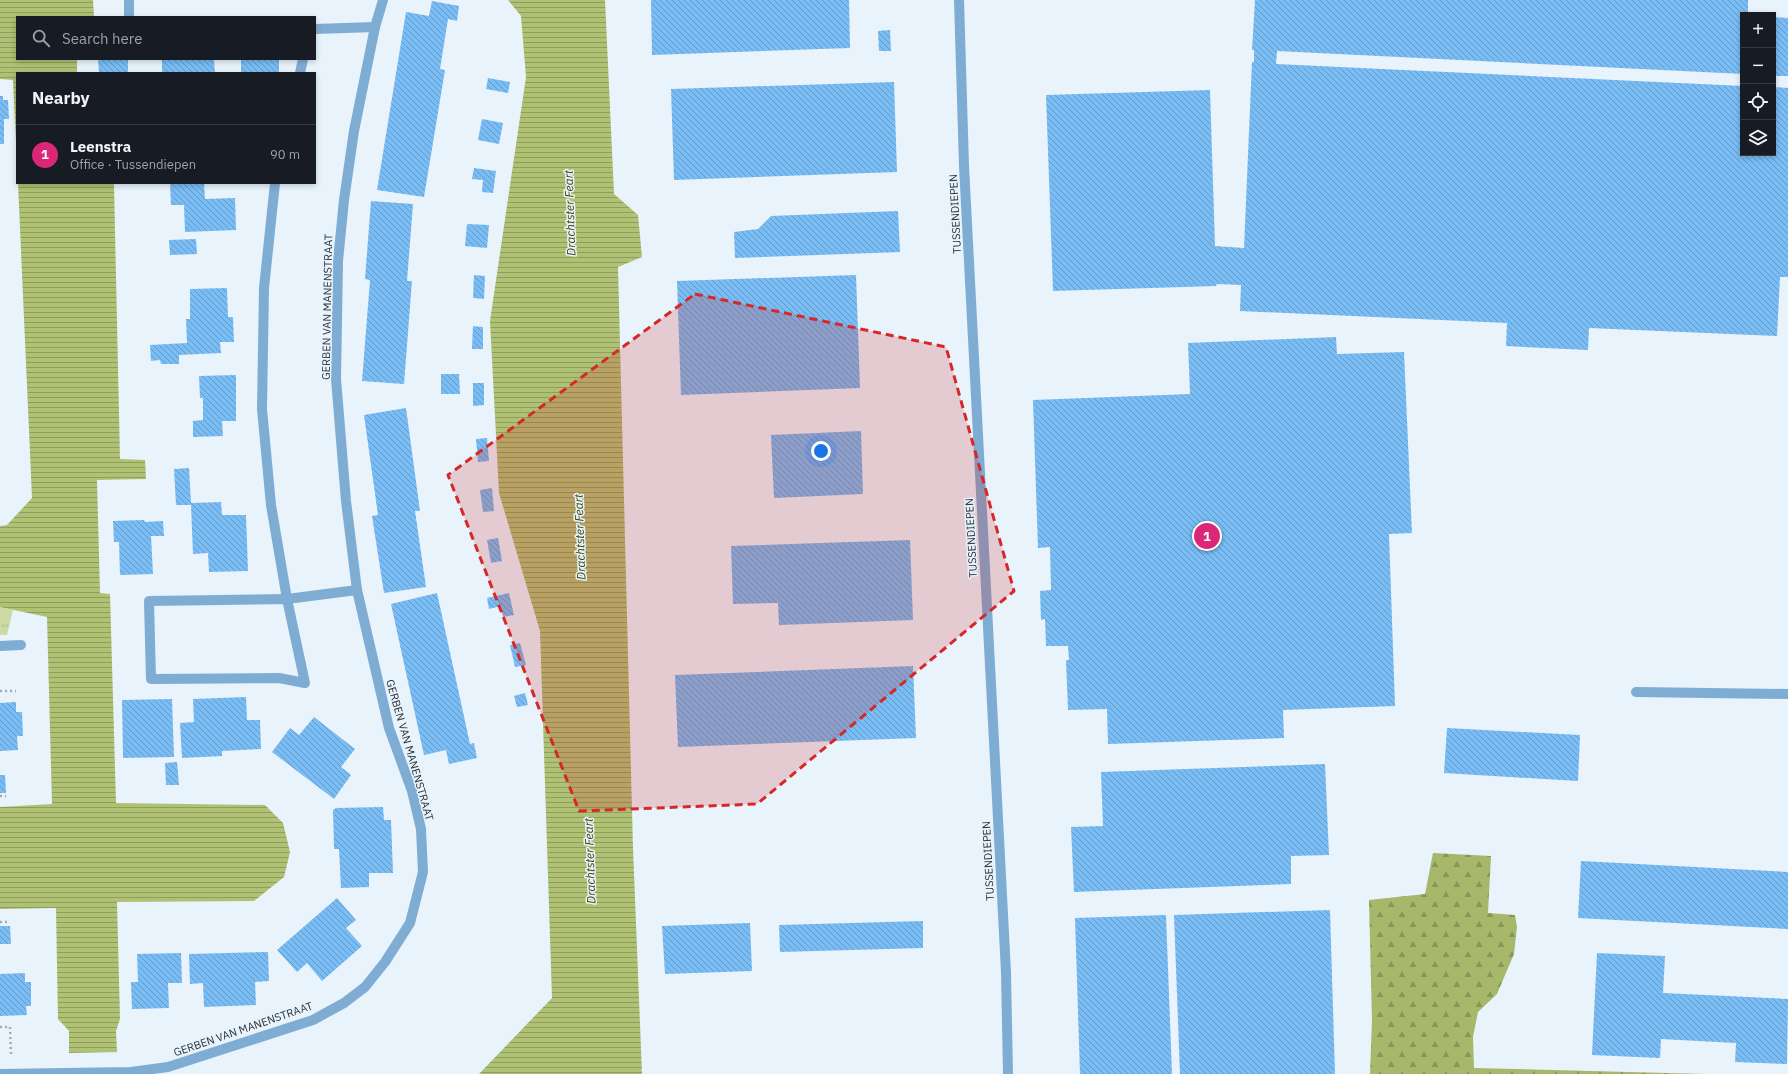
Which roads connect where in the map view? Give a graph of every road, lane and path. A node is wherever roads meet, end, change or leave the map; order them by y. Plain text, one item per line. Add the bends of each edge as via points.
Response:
1 (128, 0) edge
2 (382, 0) edge
3 (959, 0) edge
4 (129, 16) edge
5 (375, 27) junction
6 (316, 29) edge
7 (302, 60) edge
8 (300, 72) edge
9 (275, 184) edge
10 (357, 590) junction
11 (287, 599) junction
12 (20, 645) dead end
13 (0, 646) edge
14 (0, 691) edge
15 (16, 691) dead end
16 (1636, 692) dead end
17 (1788, 694) edge
18 (0, 796) edge
19 (6, 796) dead end
20 (0, 922) edge
21 (10, 922) dead end
22 (0, 1027) edge
23 (11, 1073) edge
24 (0, 1074) edge
25 (1008, 1074) edge

1 - 4 street
2 - 5 street, GERBEN VAN MANENSTRAAT
3 - 25 street, TUSSENDIEPEN via 964,166 1006,972
5 - 6 street
5 - 10 street, GERBEN VAN MANENSTRAAT via 354,131 338,261 336,379 346,501
7 - 8 street
9 - 11 street via 264,288 262,409 272,505
10 - 11 street
10 - 23 street, GERBEN VAN MANENSTRAAT via 389,728 412,791 421,829 423,872 410,923 385,962 366,987 313,1020 168,1068 131,1072
11 - 11 street via 149,601 151,679 279,678 304,682
12 - 13 street
14 - 15 path
16 - 17 street
18 - 19 path
20 - 21 path
22 - 23 path via 10,1027
23 - 24 street, GERBEN VAN MANENSTRAAT

